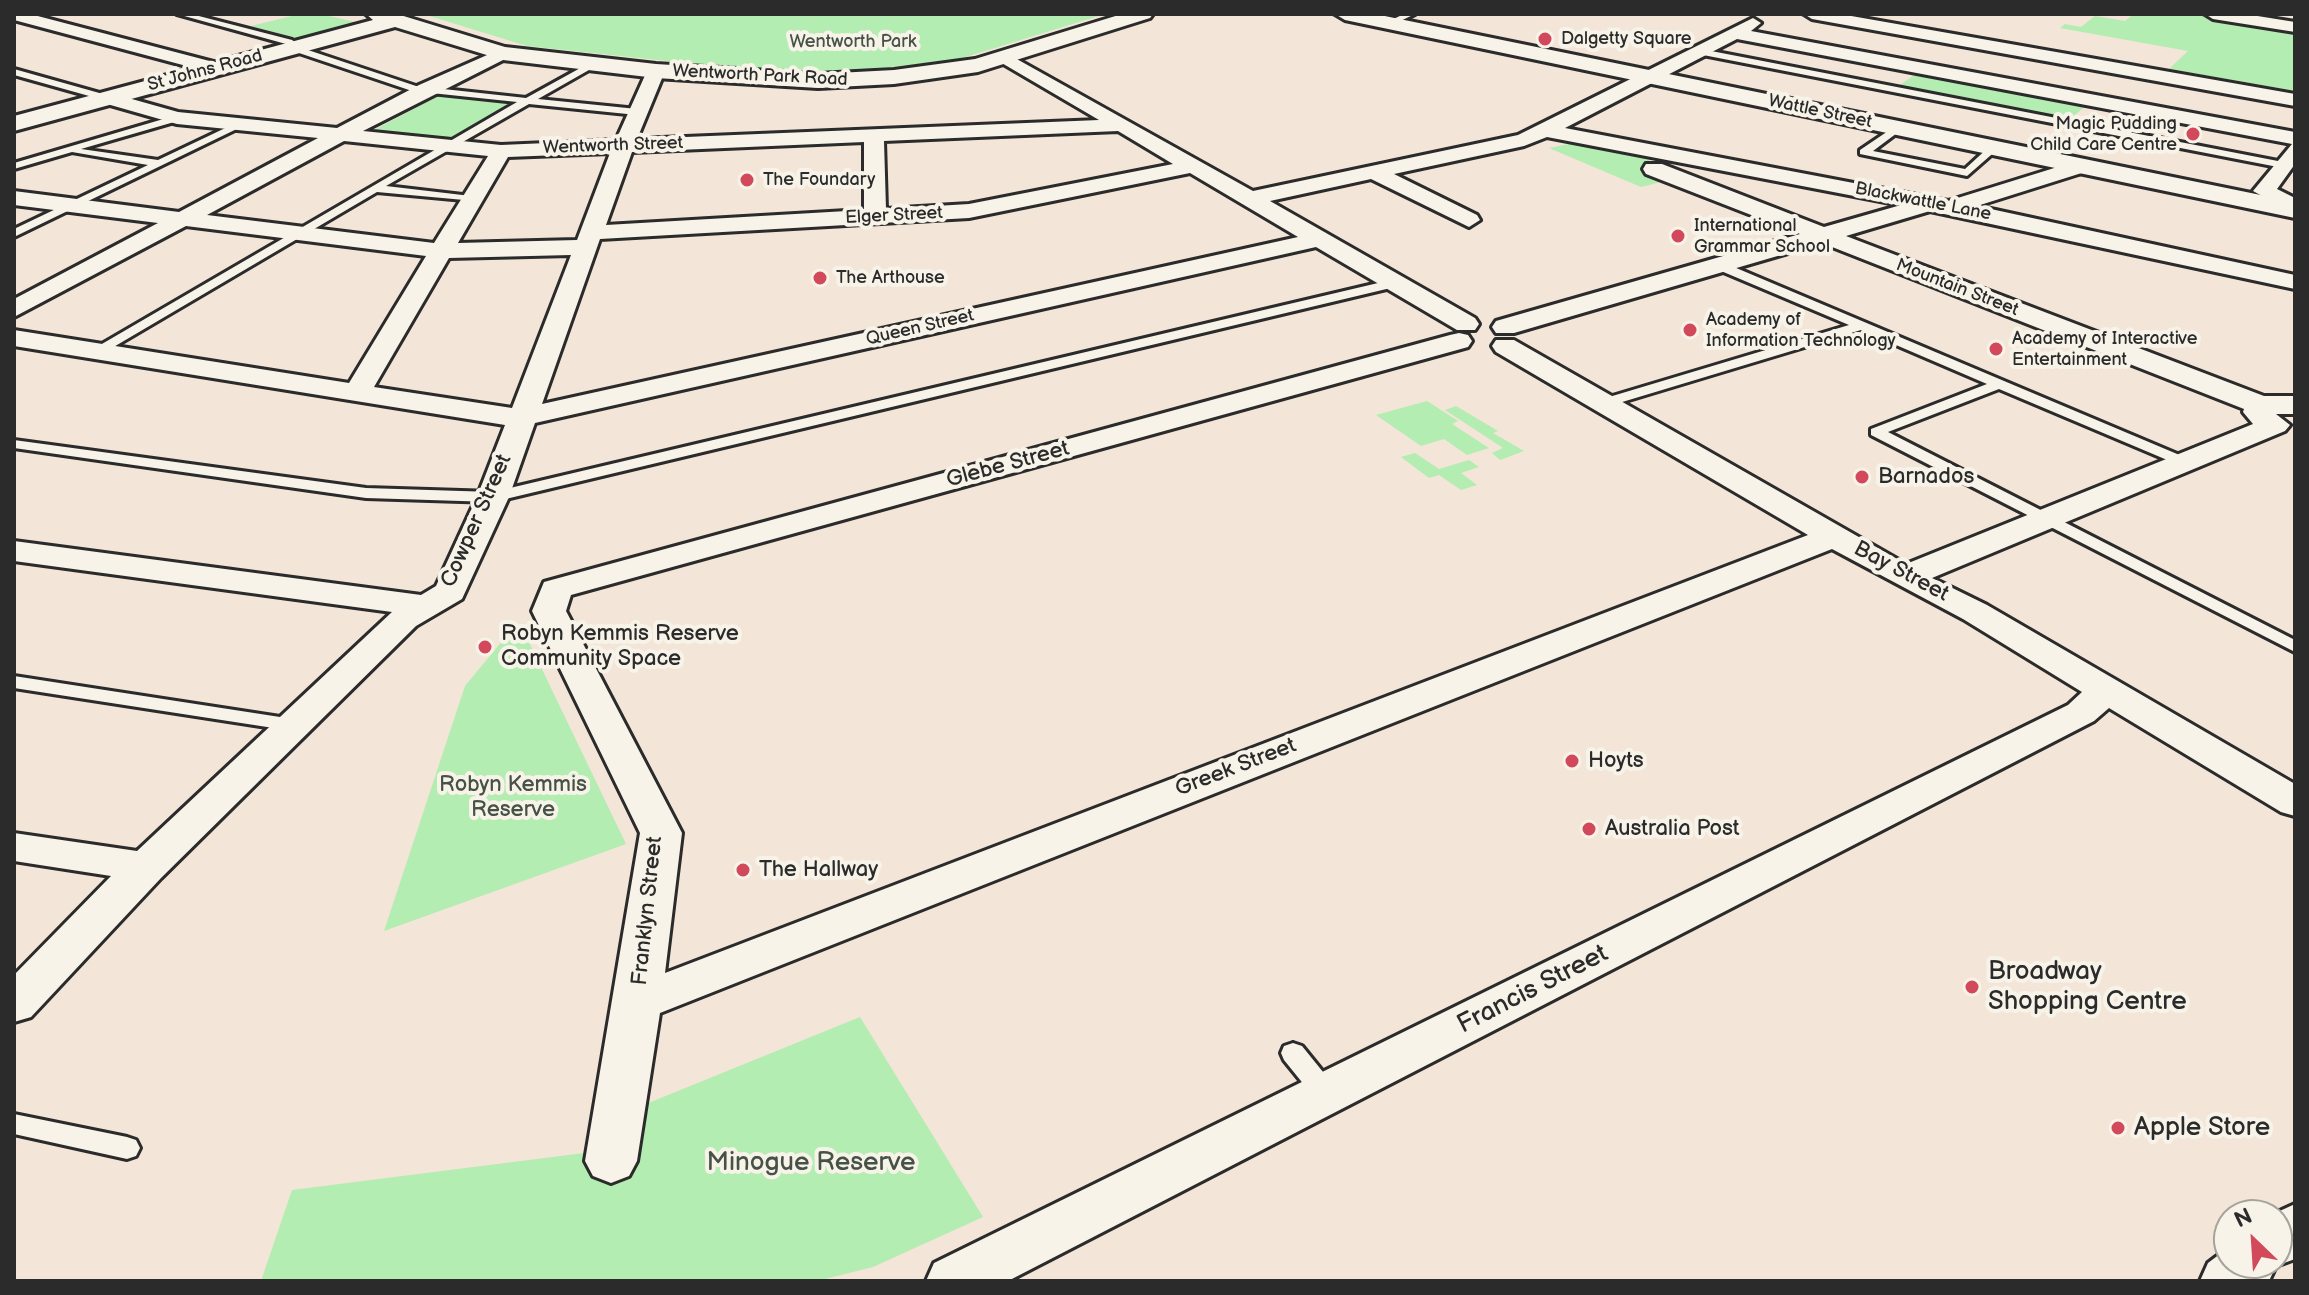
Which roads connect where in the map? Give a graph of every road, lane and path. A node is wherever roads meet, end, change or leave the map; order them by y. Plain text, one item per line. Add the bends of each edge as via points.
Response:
1 (181, 14) edge
2 (1143, 14) edge
3 (1345, 14) edge
4 (1768, 14) edge
5 (1812, 14) edge
6 (2213, 14) edge
7 (14, 15) edge
8 (386, 17) edge
9 (1400, 19) edge
10 (2295, 27) edge
11 (1734, 33) junction
12 (297, 46) junction
13 (1701, 52) junction
14 (503, 53) junction
15 (1006, 58) junction
16 (593, 64) junction
17 (215, 68) junction
18 (656, 71) junction
19 (14, 72) edge
20 (1653, 78) junction
21 (426, 89) junction
22 (107, 98) junction
23 (529, 100) junction
24 (2295, 100) edge
25 (637, 112) junction
26 (177, 118) junction
27 (14, 124) edge
28 (242, 124) junction
29 (1123, 125) junction
30 (1897, 128) junction
31 (1549, 131) junction
32 (339, 136) junction
33 (874, 136) junction
34 (2295, 138) edge
35 (446, 146) junction
36 (623, 147) junction
37 (1994, 148) junction
38 (71, 150) junction
39 (501, 151) junction
40 (2289, 157) edge
41 (2048, 159) junction
42 (158, 163) junction
43 (14, 166) edge
44 (1193, 166) junction
45 (2080, 166) junction
46 (1654, 169) dead end
47 (1373, 172) junction
48 (375, 188) junction
49 (14, 198) edge
50 (471, 199) junction
51 (1249, 199) junction
52 (75, 204) junction
53 (1947, 205) junction
54 (2295, 208) edge
55 (875, 217) junction
56 (1469, 220) dead end
57 (180, 221) junction
58 (14, 233) edge
59 (297, 235) junction
60 (1821, 236) junction
61 (1320, 239) junction
62 (588, 240) junction
63 (441, 251) junction
64 (1718, 265) junction
65 (2295, 282) edge
66 (1395, 283) junction
67 (14, 309) edge
68 (1860, 326) junction
69 (1462, 332) junction
70 (1505, 336) junction
71 (14, 338) edge
72 (100, 351) junction
73 (1998, 384) junction
74 (358, 390) junction
75 (1604, 403) junction
76 (2281, 416) edge
77 (519, 418) junction
78 (14, 444) edge
79 (2184, 462) junction
80 (493, 497) junction
81 (2045, 519) junction
82 (1835, 536) junction
83 (14, 551) edge
84 (1904, 577) junction
85 (556, 589) joint
86 (428, 606) junction
87 (2295, 647) edge
88 (14, 682) edge
89 (2107, 690) junction
90 (293, 725) junction
91 (2295, 802) edge
92 (14, 847) edge
93 (146, 867) junction
94 (638, 1002) junction
95 (14, 1004) edge
96 (1293, 1053) dead end
97 (1327, 1095) junction
98 (14, 1124) edge
99 (127, 1148) dead end
100 (611, 1161) dead end
101 (954, 1281) edge

1 - 12 lane
2 - 15 street, Wentworth Park Road
3 - 9 street, Wattle Street
4 - 11 street
5 - 24 street
6 - 10 street
7 - 17 street
8 - 12 street, St Johns Road
8 - 14 street, Wentworth Park Road
9 - 20 street, Wattle Street
11 - 13 street
11 - 34 street
12 - 17 street, St Johns Road
12 - 21 lane
13 - 20 street
13 - 40 lane
14 - 16 street, Wentworth Park Road
14 - 21 street
15 - 18 street, Wentworth Park Road via 844,81
15 - 29 street
16 - 18 street, Wentworth Park Road
16 - 23 lane
17 - 22 street, St Johns Road
18 - 25 street, Cowper Street
19 - 22 lane
20 - 30 street, Wattle Street
20 - 31 street
21 - 23 lane
21 - 32 street
22 - 26 street, Wentworth Street
22 - 27 street, St Johns Road
23 - 25 lane
23 - 35 lane
25 - 36 street, Cowper Street
26 - 28 street, Wentworth Street
26 - 38 lane
28 - 32 street, Wentworth Street
28 - 42 lane
29 - 33 street, Wentworth Street
29 - 44 street
30 - 37 street, Wattle Street
30 - 37 lane via 1864,152 1967,173
31 - 47 street
31 - 53 street, Blackwattle Lane
32 - 35 street, Wentworth Street
32 - 57 street
33 - 36 street, Wentworth Street
33 - 55 street
35 - 39 street, Wentworth Street
35 - 48 lane
36 - 39 street, Wentworth Street
36 - 62 street, Cowper Street
37 - 41 street, Wattle Street
38 - 42 lane
38 - 43 lane
39 - 50 street
40 - 54 street via 2264,191
41 - 45 street, Wattle Street
41 - 53 street via 1937,194
42 - 52 lane
44 - 51 street
44 - 55 street, Elger Street via 969,211
45 - 53 street
45 - 54 street, Wattle Street
46 - 60 street, Mountain Street
47 - 51 street
47 - 56 street
48 - 50 lane
48 - 59 lane
49 - 52 street, Elger Street
50 - 63 street
51 - 61 street
52 - 57 street, Elger Street
52 - 58 lane
53 - 60 street
53 - 65 street, Blackwattle Lane
55 - 62 street, Elger Street
57 - 59 street, Elger Street
57 - 67 street
59 - 63 street, Elger Street
59 - 72 lane
60 - 64 street
60 - 76 street, Mountain Street
61 - 66 street
61 - 77 street, Queen Street
62 - 63 street, Elger Street
62 - 77 street, Cowper Street
63 - 74 street
64 - 68 lane
64 - 70 street
66 - 69 street
66 - 80 lane
68 - 73 lane
68 - 75 lane
69 - 70 street
69 - 85 street, Glebe Street
70 - 75 street, Bay Street
71 - 72 street
72 - 74 street
73 - 79 lane
73 - 81 lane via 1876,432
74 - 77 street
75 - 82 street, Bay Street
76 - 79 street
77 - 80 street, Cowper Street
78 - 80 lane via 366,493
79 - 81 street
80 - 86 street, Cowper Street via 450,592
81 - 84 street
81 - 87 lane
82 - 84 street, Bay Street
82 - 94 street, Greek Street
83 - 86 street
84 - 89 street, Bay Street
85 - 94 street, Franklyn Street via 549,611 661,833
86 - 90 street, Cowper Street via 404,619
88 - 90 lane
89 - 91 street, Bay Street
89 - 97 street, Francis Street via 2081,713
90 - 93 street, Cowper Street
92 - 93 street
93 - 95 street, Cowper Street
94 - 100 street, Franklyn Street
96 - 97 lane
97 - 101 street, Francis Street
98 - 99 lane

